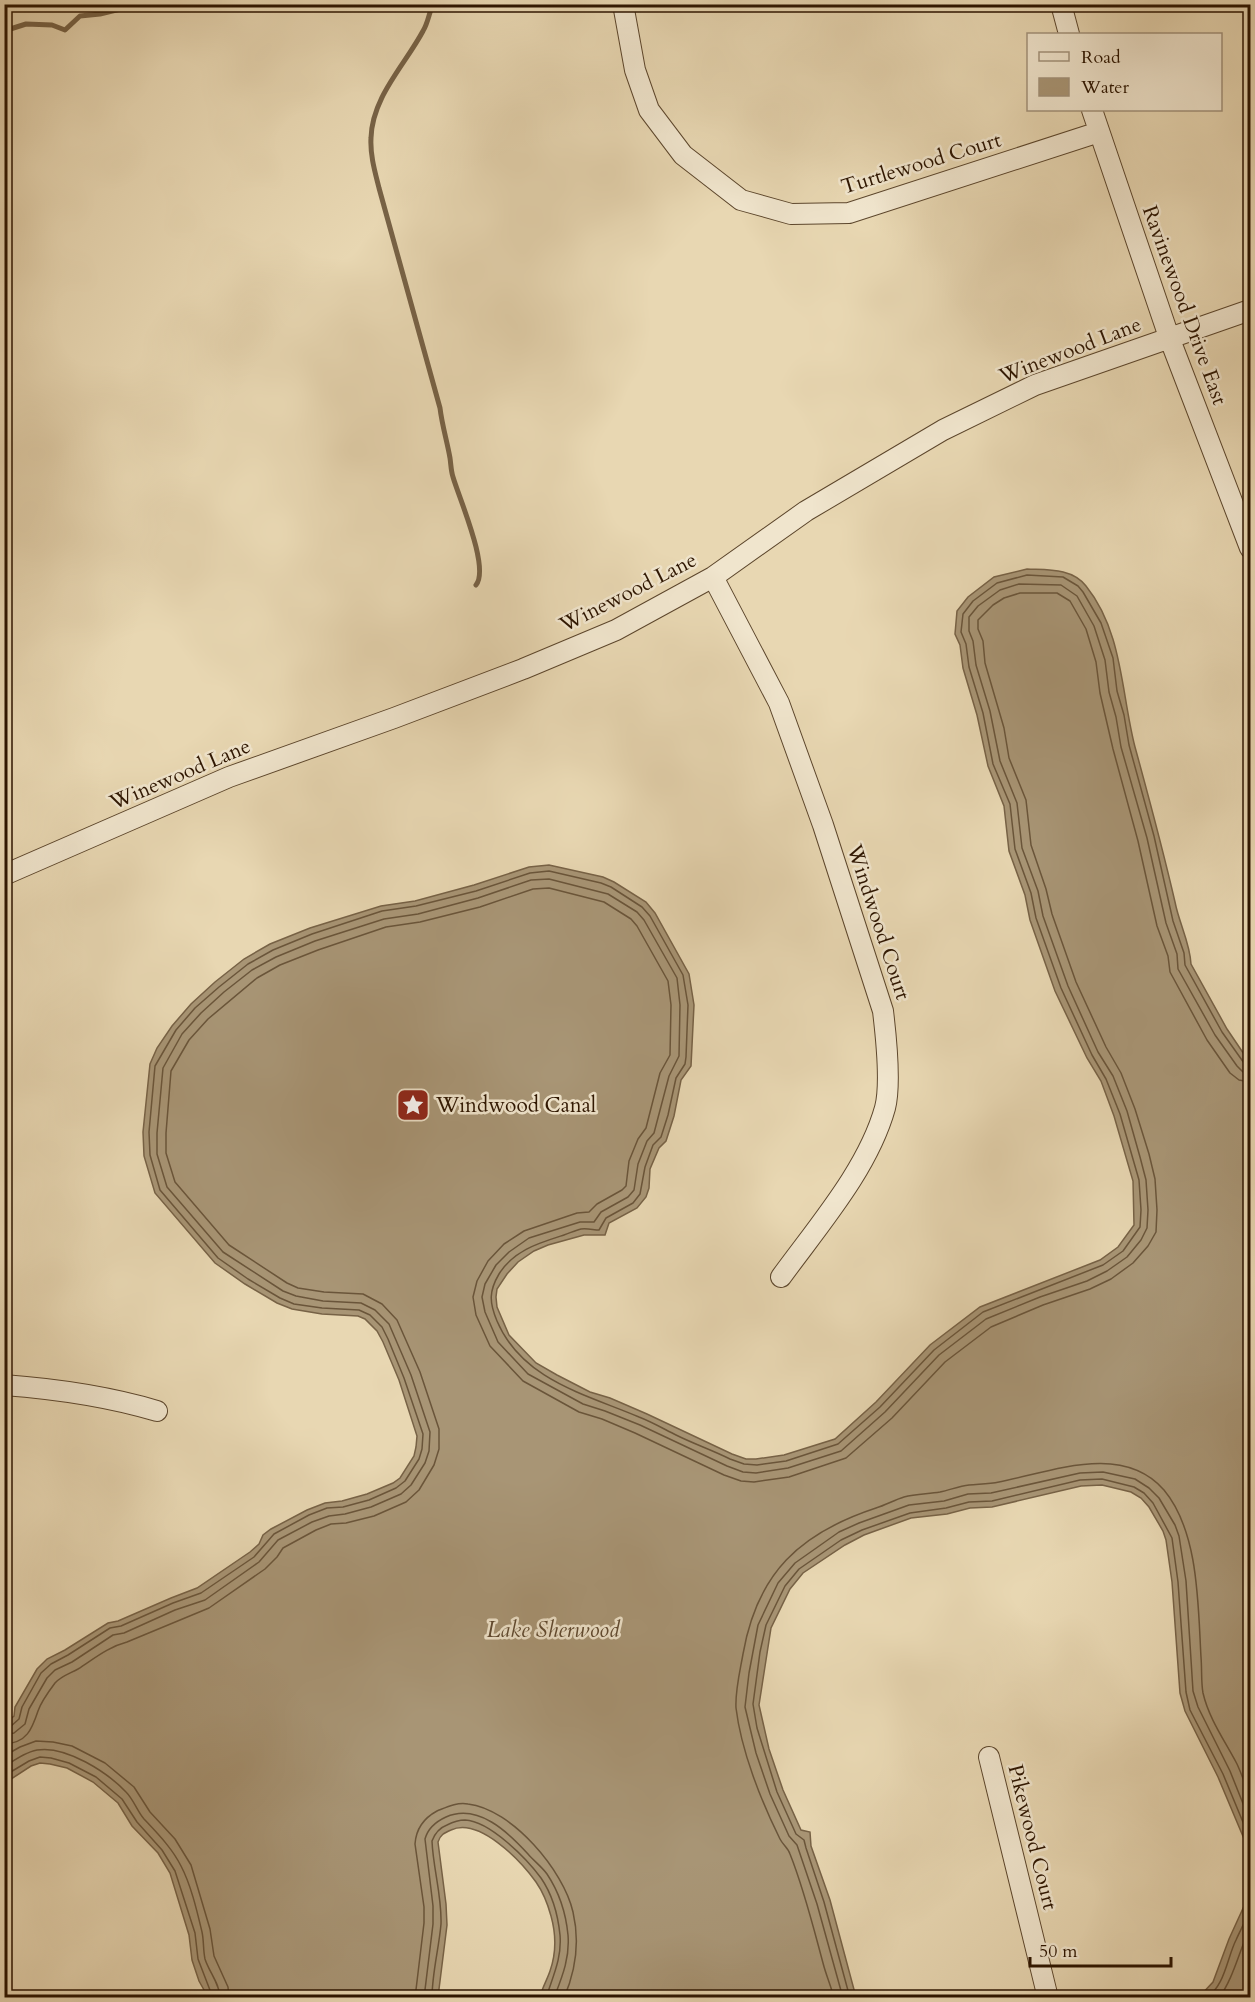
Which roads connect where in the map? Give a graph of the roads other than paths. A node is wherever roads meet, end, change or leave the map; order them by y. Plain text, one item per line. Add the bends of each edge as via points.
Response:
1 (623, 4) edge
2 (1061, 4) edge
3 (1069, 33) edge
4 (1092, 111) edge
5 (1099, 132) junction
6 (1251, 310) edge
7 (1169, 338) junction
8 (1251, 548) edge
9 (713, 577) junction
10 (4, 875) edge
11 (781, 1276) dead end
12 (4, 1385) edge
13 (157, 1411) dead end
14 (989, 1757) dead end
15 (1048, 1998) edge

1 - 5 street, Turtlewood Court via 635,70 649,110 683,155 741,200 791,214 849,213
2 - 3 street
4 - 5 street, Ravinewood Drive East
5 - 7 street, Ravinewood Drive East
6 - 7 street, Winewood Lane
7 - 8 street, Ravinewood Drive East
7 - 9 street, Winewood Lane via 1035,385 943,430 806,511
9 - 10 street, Winewood Lane via 616,630 394,718 229,777
9 - 11 street, Windwood Court via 779,703 823,825 885,1027 885,1106 870,1148
12 - 13 street via 80,1393
14 - 15 street, Pikewood Court

